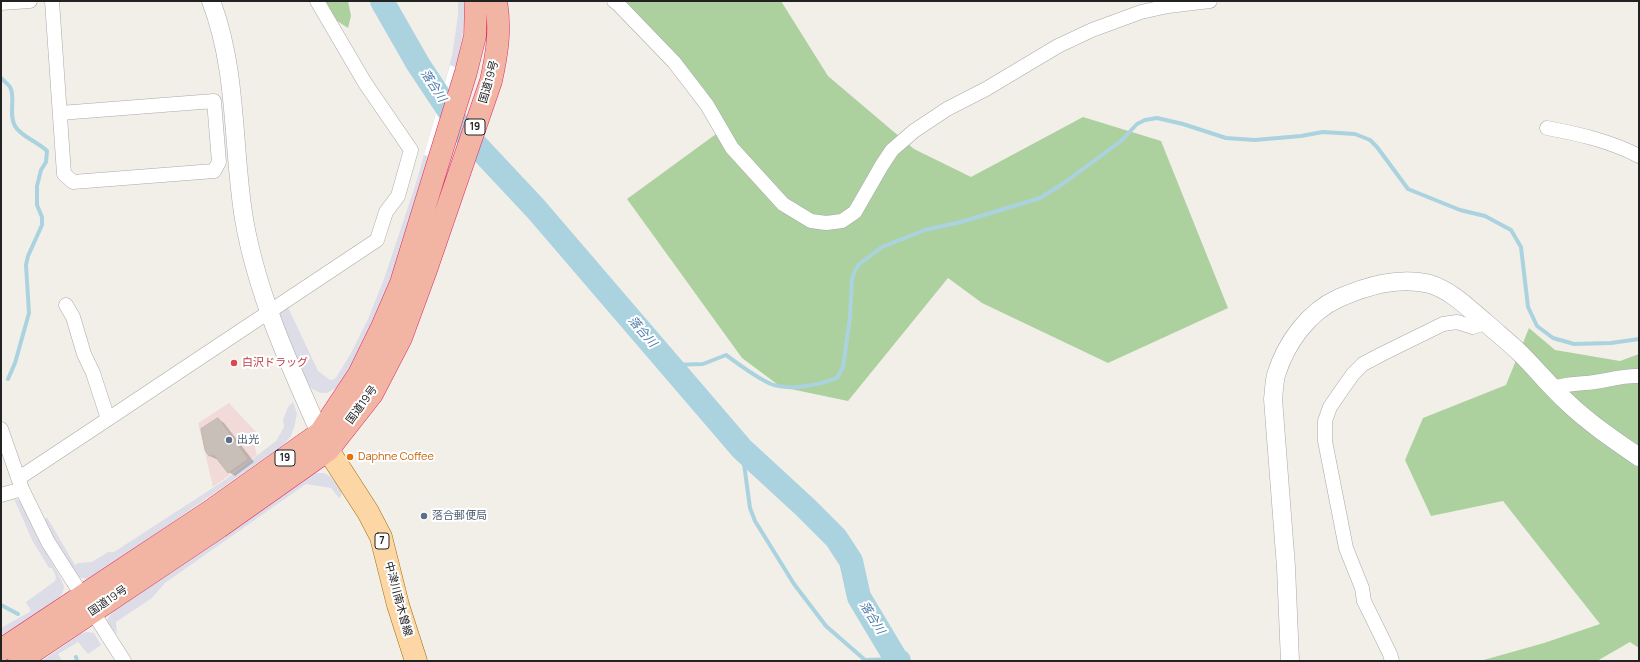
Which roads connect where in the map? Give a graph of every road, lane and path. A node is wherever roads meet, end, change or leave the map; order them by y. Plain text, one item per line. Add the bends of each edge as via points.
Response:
1 (30, 1) edge
2 (52, 1) edge
3 (211, 1) edge
4 (317, 1) edge
5 (476, 1) edge
6 (496, 1) edge
7 (614, 1) edge
8 (1210, 1) edge
9 (1, 3) edge
10 (60, 113) junction
11 (1547, 128) dead end
12 (1639, 156) edge
13 (66, 305) dead end
14 (269, 311) junction
15 (1486, 323) junction
16 (1639, 376) edge
17 (1553, 388) junction
18 (108, 419) junction
19 (1, 429) edge
20 (324, 442) junction
21 (1639, 457) edge
22 (20, 484) junction
23 (1, 495) edge
24 (86, 604) junction
25 (1, 650) edge
26 (19, 661) edge
27 (124, 661) edge
28 (416, 661) edge
29 (1290, 661) edge
30 (1392, 661) edge

1 - 9 street
2 - 10 street
3 - 14 street via 228,62 244,218 254,266
4 - 14 street via 365,83 411,150 398,196 386,212 377,240
5 - 20 highway, 国道19号 / 19 via 474,36 466,72 401,283 382,327
6 - 20 highway, 国道19号 / 19 via 499,32 491,81 401,338 372,394
7 - 8 street via 674,62 707,105 732,148 783,204 811,221 826,223 842,221 855,212 892,150 918,128 947,109 1058,46 1092,30 1141,12
10 - 10 street via 64,174 73,182 214,171 219,162 214,101
11 - 12 street via 1585,135
13 - 18 street via 73,316
14 - 18 street
14 - 20 street
15 - 17 street via 1521,354
15 - 29 street via 1459,299 1430,284 1386,282 1331,302 1305,323 1287,347 1276,377 1273,399 1286,567
15 - 30 street via 1473,327 1457,322 1443,324 1363,364 1337,396 1325,421 1325,441 1346,548 1362,588 1364,601
16 - 17 street via 1565,384
17 - 21 street via 1601,430
18 - 22 street
19 - 22 street
20 - 24 highway, 国道19号 / 19 via 219,527
20 - 28 main road, 中津川南木曽線 / 7 via 381,537 398,605
22 - 23 street
22 - 24 street via 48,542
24 - 25 highway, 国道19号 / 19
24 - 26 highway, 国道19号 / 19
24 - 27 street

